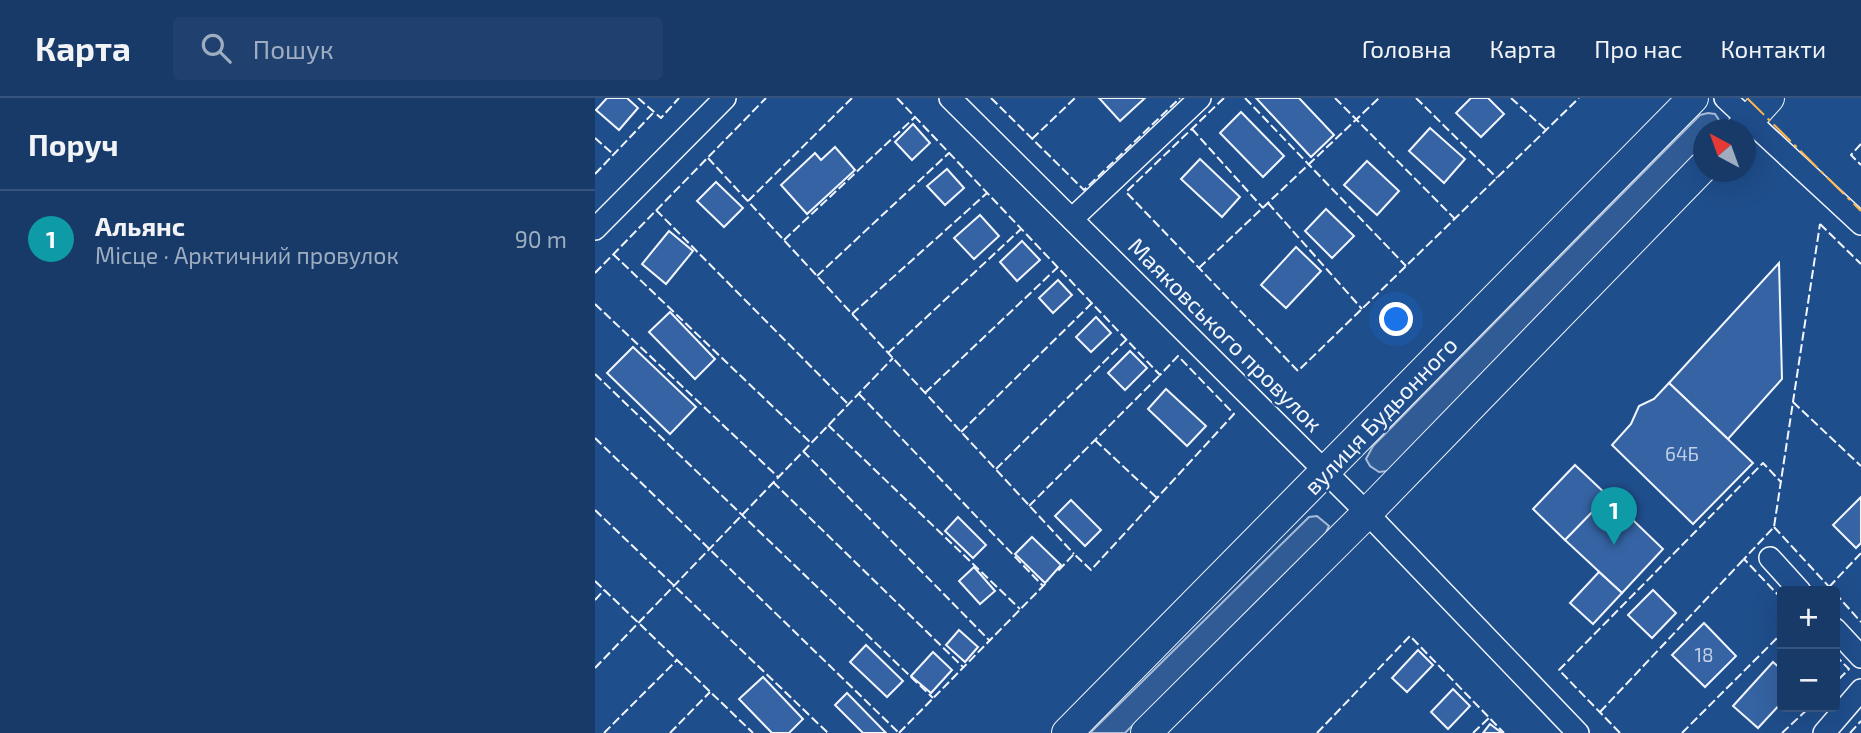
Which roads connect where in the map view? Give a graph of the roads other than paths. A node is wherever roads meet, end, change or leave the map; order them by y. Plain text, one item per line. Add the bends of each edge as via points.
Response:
1 (725, 98) edge
2 (950, 98) edge
3 (1200, 98) edge
4 (1693, 98) edge
5 (1725, 98) edge
6 (1769, 98) edge
7 (1740, 119) edge
8 (1750, 119) edge
9 (1756, 135) edge
10 (1693, 177) edge
11 (1072, 219) junction
12 (1861, 224) edge
13 (595, 229) edge
14 (1326, 472) junction
15 (1367, 513) junction
16 (1770, 558) dead end
17 (1795, 586) edge
18 (1840, 634) edge
19 (1861, 657) edge
20 (1861, 690) edge
21 (1067, 733) edge
22 (1146, 733) edge
23 (1578, 733) edge
24 (1823, 733) edge

1 - 13 street
2 - 11 street, Маяковського провулок
3 - 11 street
4 - 14 main road, вулиця Будьонного
5 - 7 street
6 - 8 main road
9 - 12 street
10 - 15 main road
11 - 14 street, Маяковського провулок
14 - 15 street, Маяковського провулок
14 - 21 main road, вулиця Будьонного
15 - 22 main road
15 - 23 street, Маяковського провулок
16 - 17 street
18 - 19 street
20 - 24 street

